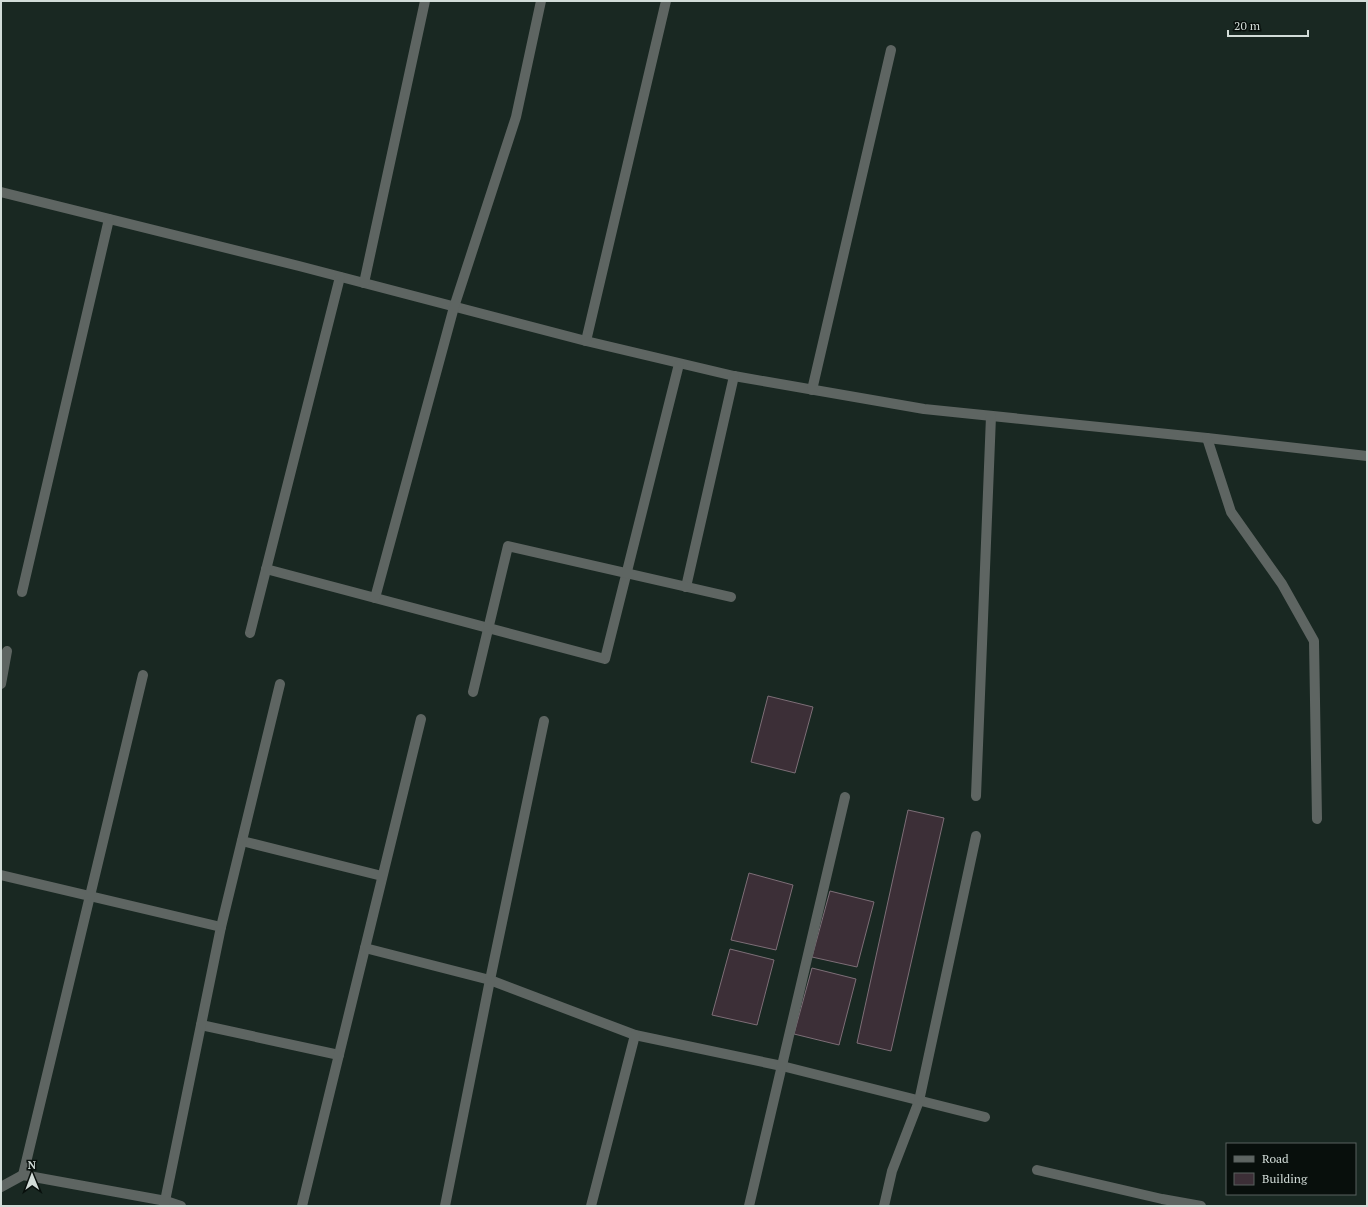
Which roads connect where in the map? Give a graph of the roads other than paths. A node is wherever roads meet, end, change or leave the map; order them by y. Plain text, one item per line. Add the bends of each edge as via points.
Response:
1 (425, 1) edge
2 (541, 1) edge
3 (666, 1) edge
4 (891, 50) dead end
5 (1, 192) edge
6 (109, 220) junction
7 (340, 277) junction
8 (364, 283) junction
9 (454, 307) junction
10 (586, 341) junction
11 (679, 364) junction
12 (734, 376) junction
13 (812, 390) junction
14 (991, 416) junction
15 (1207, 438) junction
16 (1367, 456) edge
17 (266, 569) junction
18 (626, 573) junction
19 (686, 587) junction
20 (22, 592) dead end
21 (731, 597) dead end
22 (375, 598) junction
23 (489, 628) junction
24 (250, 633) dead end
25 (7, 650) dead end
26 (144, 675) dead end
27 (1, 684) edge
28 (280, 684) dead end
29 (473, 692) dead end
30 (421, 719) dead end
31 (544, 720) dead end
32 (976, 796) dead end
33 (845, 797) dead end
34 (1317, 819) dead end
35 (976, 836) dead end
36 (242, 841) junction
37 (1, 876) edge
38 (382, 876) junction
39 (90, 896) junction
40 (221, 927) junction
41 (365, 948) junction
42 (490, 980) junction
43 (201, 1025) junction
44 (635, 1035) junction
45 (339, 1055) junction
46 (782, 1066) junction
47 (919, 1100) junction
48 (985, 1117) dead end
49 (1037, 1170) dead end
50 (23, 1175) junction
51 (1, 1188) edge
52 (165, 1203) edge
53 (181, 1206) edge
54 (302, 1206) edge
55 (445, 1206) edge
56 (592, 1206) edge
57 (749, 1206) edge
58 (884, 1206) edge
59 (1201, 1206) edge

1 - 8 street
2 - 9 street via 516,117
3 - 10 street
4 - 13 street
5 - 6 street
6 - 7 street
6 - 20 street
7 - 8 street
7 - 17 street
8 - 9 street
9 - 10 street
9 - 22 street
10 - 11 street
11 - 12 street
11 - 18 street
12 - 13 street
12 - 19 street
13 - 14 street via 924,409
14 - 15 street
14 - 32 street
15 - 16 street
15 - 34 street via 1231,512 1282,584 1314,640
17 - 22 street
17 - 24 street
18 - 19 street
18 - 23 street via 508,546
18 - 23 street via 605,659
19 - 21 street
22 - 23 street
23 - 29 street
25 - 27 street
26 - 39 street
28 - 36 street
30 - 38 street
31 - 42 street
33 - 46 street
35 - 47 street
36 - 38 street
36 - 40 street
37 - 39 street
38 - 41 street
39 - 40 street
39 - 50 street
40 - 43 street
41 - 42 street
41 - 45 street
42 - 44 street
42 - 55 street
43 - 45 street
43 - 52 street
44 - 46 street
44 - 56 street
45 - 54 street
46 - 47 street
46 - 57 street
47 - 48 street
47 - 58 street via 892,1171
49 - 59 street
50 - 51 street
50 - 52 street
52 - 53 street

